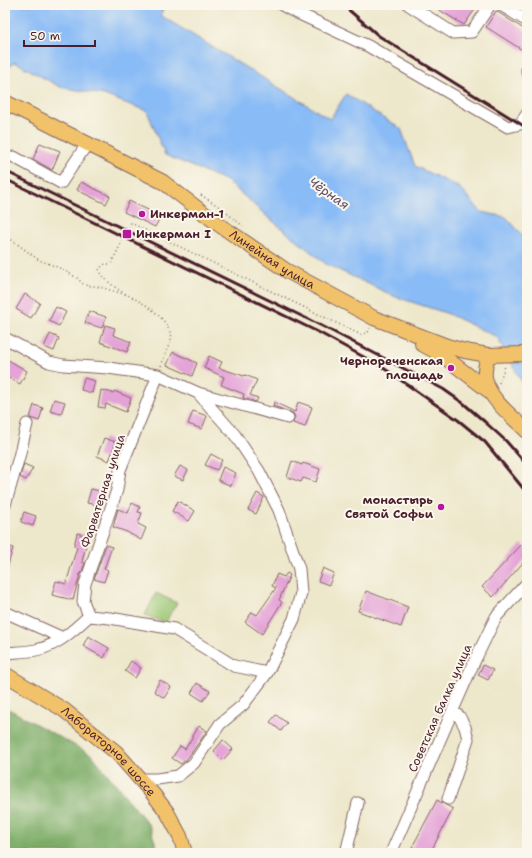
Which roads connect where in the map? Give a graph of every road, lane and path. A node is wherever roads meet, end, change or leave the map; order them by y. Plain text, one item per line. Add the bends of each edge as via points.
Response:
1 (410, 5) edge
2 (490, 5) edge
3 (501, 5) edge
4 (288, 7) edge
5 (527, 21) edge
6 (5, 102) edge
7 (527, 114) edge
8 (87, 144) junction
9 (14, 157) dead end
10 (5, 235) edge
11 (130, 296) junction
12 (374, 318) junction
13 (5, 338) edge
14 (527, 354) edge
15 (488, 356) junction
16 (505, 359) junction
17 (158, 375) junction
18 (494, 388) junction
19 (198, 393) junction
20 (288, 418) dead end
21 (27, 424) dead end
22 (527, 431) edge
23 (5, 505) edge
24 (527, 582) edge
25 (5, 612) edge
26 (89, 616) junction
27 (63, 638) junction
28 (5, 653) edge
29 (266, 673) junction
30 (5, 674) edge
31 (452, 712) junction
32 (140, 778) junction
33 (448, 799) dead end
34 (358, 803) dead end
35 (185, 853) edge
36 (346, 853) edge
37 (391, 853) edge

1 - 2 street via 453,33 472,32
3 - 5 street
4 - 7 street via 368,46 508,127 520,124
6 - 8 main road, Линейная улица
8 - 9 street via 61,183
8 - 12 main road, Линейная улица via 164,182 218,224 287,272
10 - 11 path via 39,260 62,269 84,285
11 - 12 path via 102,277 98,269 105,264 111,264 132,223 361,335 368,332
11 - 17 path via 159,315 172,337
12 - 15 main road, Линейная улица via 447,346
12 - 18 main road via 442,355
13 - 17 street via 50,362
14 - 16 main road, Линейная улица
15 - 16 main road, Линейная улица
15 - 18 main road via 484,376
16 - 18 path via 500,381
17 - 19 street
17 - 26 street, Фарватерная улица via 120,470 117,490 85,584 83,601
18 - 22 main road via 502,406
19 - 20 street
19 - 29 street via 235,435 259,471 279,510 299,569 301,594 294,619
21 - 23 street
24 - 31 street, Советская балка улица via 496,617
25 - 27 street
26 - 27 street
26 - 29 street via 174,629 234,666
27 - 28 street via 37,650
29 - 32 street via 243,705 220,724 194,764 178,776
30 - 32 main road, Лабораторное шоссе via 64,710 117,753
31 - 33 street via 459,716 466,727 468,739
31 - 37 street, Советская балка улица
32 - 35 main road, Лабораторное шоссе via 167,812 180,836
34 - 36 street

